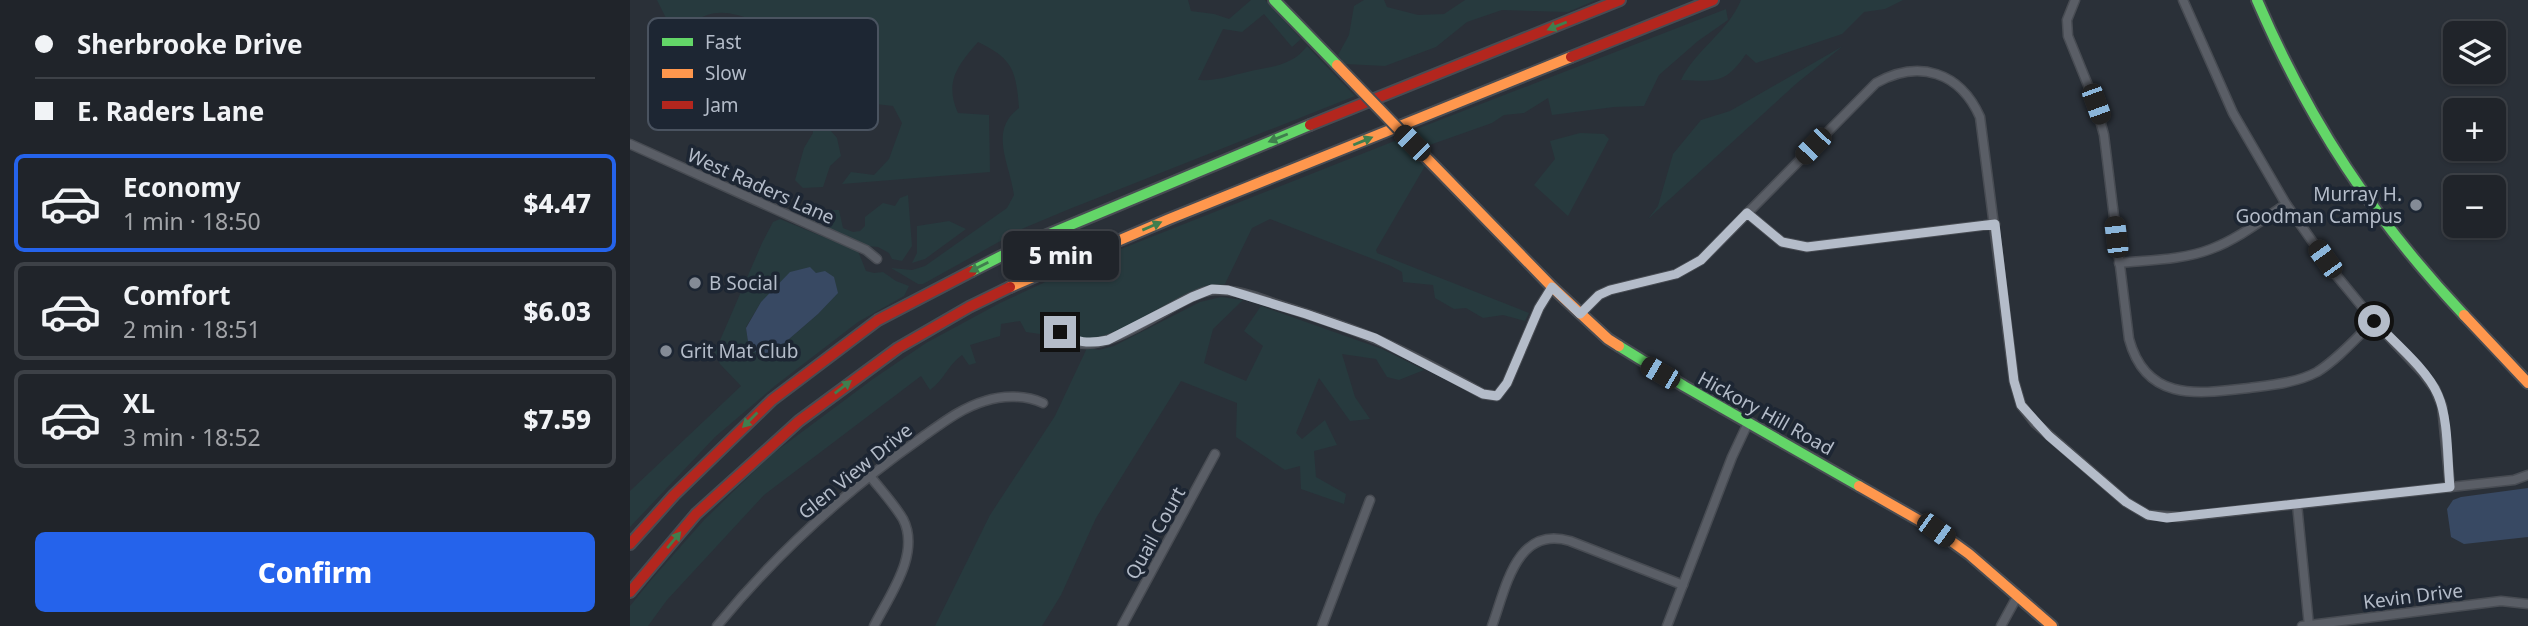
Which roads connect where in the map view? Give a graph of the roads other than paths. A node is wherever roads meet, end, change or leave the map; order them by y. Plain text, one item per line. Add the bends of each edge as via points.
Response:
1 (1274, 0) edge
2 (1620, 0) edge
3 (1713, 0) edge
4 (2076, 0) edge
5 (2183, 0) edge
6 (2257, 0) edge
7 (630, 144) edge
8 (2286, 204) junction
9 (1747, 213) junction
10 (1995, 224) junction
11 (877, 259) dead end
12 (2119, 263) junction
13 (1552, 287) junction
14 (1580, 314) junction
15 (2374, 321) junction
16 (1057, 326) dead end
17 (2528, 383) edge
18 (1043, 403) dead end
19 (1748, 423) junction
20 (1215, 454) dead end
21 (2528, 475) edge
22 (870, 476) junction
23 (2450, 487) junction
24 (1370, 500) dead end
25 (2297, 504) junction
26 (630, 544) edge
27 (1683, 585) junction
28 (630, 592) edge
29 (2018, 595) junction
30 (2528, 604) edge
31 (717, 626) edge
32 (874, 626) edge
33 (1122, 626) edge
34 (1322, 626) edge
35 (1492, 626) edge
36 (1667, 626) edge
37 (2001, 626) edge
38 (2052, 626) edge
39 (2307, 626) edge

1 - 13 main road, Hickory Hill Road, bridge
2 -> 26 main road via 1023,245 878,320 772,400
28 -> 3 main road via 696,514 799,421 898,348 970,307 1145,229
4 - 12 street via 2067,20 2068,36 2101,120
5 - 8 street via 2233,113
6 - 17 main road via 2314,118 2368,202 2417,263
7 - 11 street, West Raders Lane via 866,250
8 - 12 street via 2210,250
8 - 15 street
9 - 10 street via 1782,242 1807,247
9 - 10 street via 1876,83 1895,74 1921,71 1952,81 1975,107 1982,126
9 - 14 street via 1701,260 1676,274 1610,290
10 - 25 street via 2017,394 2026,414 2042,430 2126,502 2148,515 2180,517
12 - 15 street via 2129,338 2137,359 2156,380 2183,392 2277,385 2303,378 2325,366
13 - 14 main road, Hickory Hill Road
13 - 16 street via 1497,396 1483,394 1375,338 1228,290 1212,289 1119,336 1095,343 1071,339
14 - 19 main road, Hickory Hill Road via 1636,359
15 - 23 street via 2439,397
18 - 22 street, Glen View Drive via 1011,397 969,407
19 - 27 street
19 - 29 main road, Hickory Hill Road via 1936,530
20 - 33 street, Quail Court
21 - 23 street
22 - 31 street, Glen View Drive via 795,541
22 - 32 street via 902,517 909,537 904,566
23 - 25 street
24 - 34 street
25 - 39 street
27 - 35 street via 1562,538 1543,540 1528,547 1517,562
27 - 36 street
29 - 37 street
29 - 38 main road, Hickory Hill Road
30 - 39 street, Kevin Drive via 2501,601

